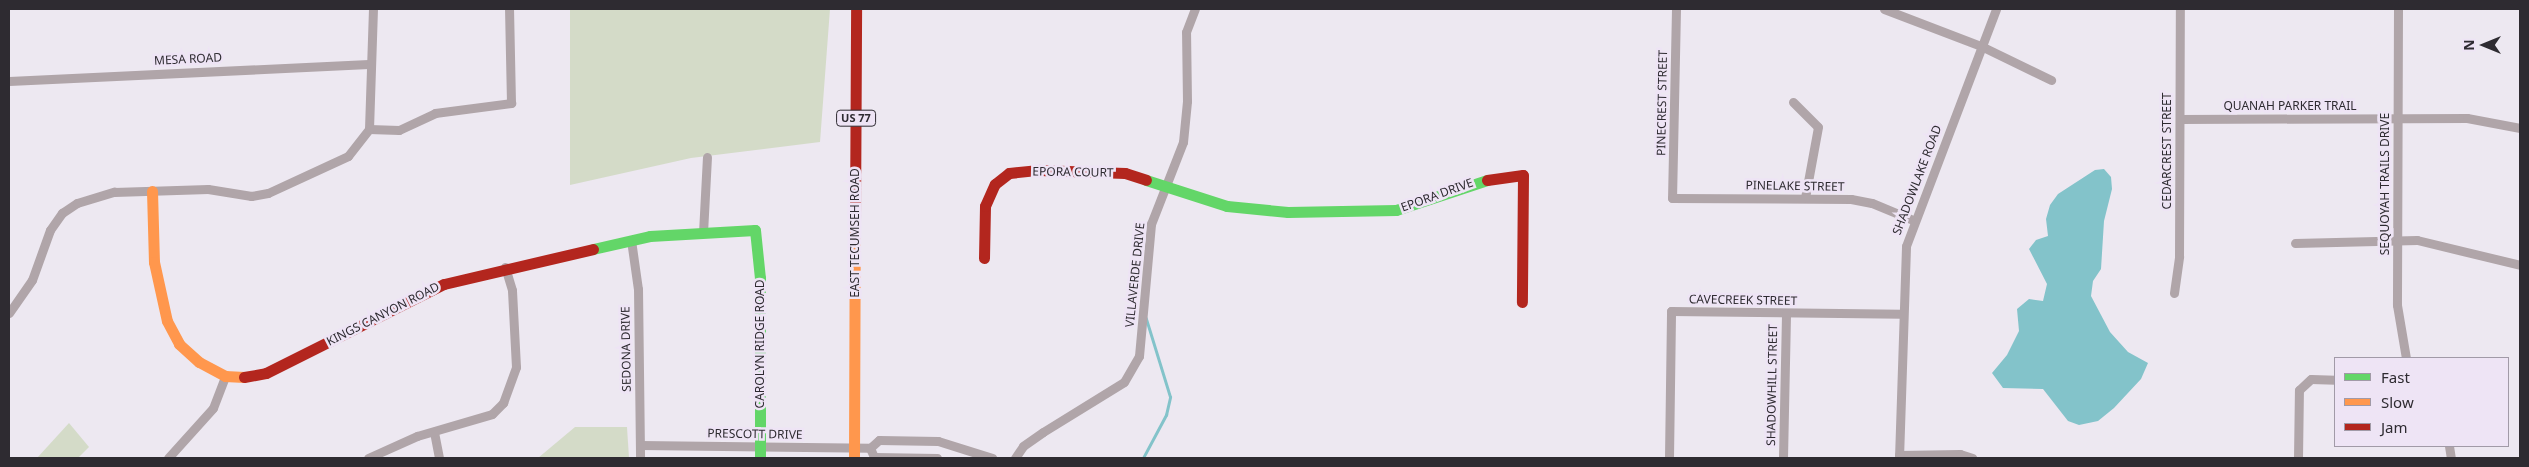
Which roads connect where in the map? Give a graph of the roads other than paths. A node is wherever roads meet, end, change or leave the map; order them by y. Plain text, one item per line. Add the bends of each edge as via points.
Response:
1 (374, 9) edge
2 (509, 9) edge
3 (856, 9) edge
4 (1194, 9) edge
5 (1676, 9) edge
6 (1884, 9) edge
7 (1996, 9) edge
8 (2180, 9) edge
9 (2398, 9) edge
10 (1981, 46) junction
11 (369, 64) junction
12 (2051, 80) dead end
13 (9, 81) edge
14 (1793, 102) dead end
15 (2180, 119) junction
16 (2397, 119) junction
17 (2520, 128) edge
18 (369, 129) junction
19 (707, 157) dead end
20 (1168, 187) junction
21 (152, 191) junction
22 (1672, 198) joint
23 (1805, 198) junction
24 (1913, 220) junction
25 (756, 230) joint
26 (703, 233) junction
27 (631, 240) junction
28 (2398, 241) junction
29 (2295, 242) dead end
30 (984, 258) dead end
31 (2520, 265) edge
32 (506, 267) junction
33 (2174, 293) dead end
34 (1522, 302) dead end
35 (9, 313) edge
36 (1786, 313) junction
37 (1901, 314) junction
38 (2404, 357) edge
39 (225, 376) junction
40 (2334, 380) edge
41 (434, 432) junction
42 (640, 445) junction
43 (760, 446) junction
44 (870, 448) junction
45 (854, 453) edge
46 (1899, 456) edge
47 (168, 458) edge
48 (368, 458) edge
49 (439, 458) edge
50 (640, 458) edge
51 (760, 458) edge
52 (937, 458) edge
53 (992, 458) edge
54 (1015, 458) edge
55 (1669, 458) edge
56 (1783, 458) edge
57 (1972, 458) edge
58 (2298, 458) edge

1 - 11 street
2 - 18 street via 510,103 436,113 399,130
3 - 45 street, EAST TECUMSEH ROAD / US 77
4 - 20 street, VILLAVERDE DRIVE via 1186,32 1187,101 1183,142
5 - 22 street, PINECREST STREET
6 - 10 street
7 - 10 street, SHADOWLAKE ROAD
8 - 15 street, CEDARCREST STREET
9 - 16 street, SEQUOYAH TRAILS DRIVE
10 - 12 street
10 - 24 street, SHADOWLAKE ROAD
11 - 13 street, MESA ROAD
11 - 18 street
14 - 23 street via 1816,122 1819,131
15 - 16 street, QUANAH PARKER TRAIL
15 - 33 street, CEDARCREST STREET via 2179,256
16 - 17 street, QUANAH PARKER TRAIL via 2482,119
16 - 28 street, SEQUOYAH TRAILS DRIVE
18 - 21 street via 348,156 268,193 251,196 208,189
19 - 26 street
20 - 30 street, EPORA COURT via 1125,173 1039,170 1009,173 995,184 986,206
20 - 34 street, EPORA DRIVE via 1250,211 1375,211 1396,210 1473,182 1523,175
20 - 54 street, VILLAVERDE DRIVE via 1151,224 1140,356 1124,382 1023,446
21 - 35 street via 94,195 62,213 50,230 32,280
21 - 39 street via 154,262 167,321 179,344 200,362
22 - 23 street, PINELAKE STREET
23 - 24 street, PINELAKE STREET via 1863,200
24 - 37 street, SHADOWLAKE ROAD via 1904,260
25 - 26 street, KINGS CANYON ROAD
25 - 43 street, CAROLYN RIDGE ROAD via 760,278
26 - 27 street, KINGS CANYON ROAD
27 - 32 street, KINGS CANYON ROAD
27 - 42 street, SEDONA DRIVE via 638,289
28 - 29 street
28 - 31 street via 2446,244
28 - 38 street, SEQUOYAH TRAILS DRIVE via 2397,305
32 - 39 street, KINGS CANYON ROAD via 411,297 266,373
32 - 41 street via 512,290 516,367 512,387 492,414
36 - 37 street, CAVECREEK STREET
36 - 55 street, CAVECREEK STREET via 1671,310
36 - 56 street, SHADOWHILL STREET
37 - 46 street, SHADOWLAKE ROAD
39 - 47 street via 212,408
40 - 58 street via 2311,378 2299,390
41 - 48 street
41 - 49 street
42 - 43 street, PRESCOTT DRIVE
42 - 50 street, SEDONA DRIVE
43 - 45 street, PRESCOTT DRIVE
43 - 51 street, CAROLYN RIDGE ROAD
44 - 45 street, PRESCOTT DRIVE
44 - 52 street via 874,457
44 - 53 street via 879,440 938,441
46 - 57 street via 1960,454

